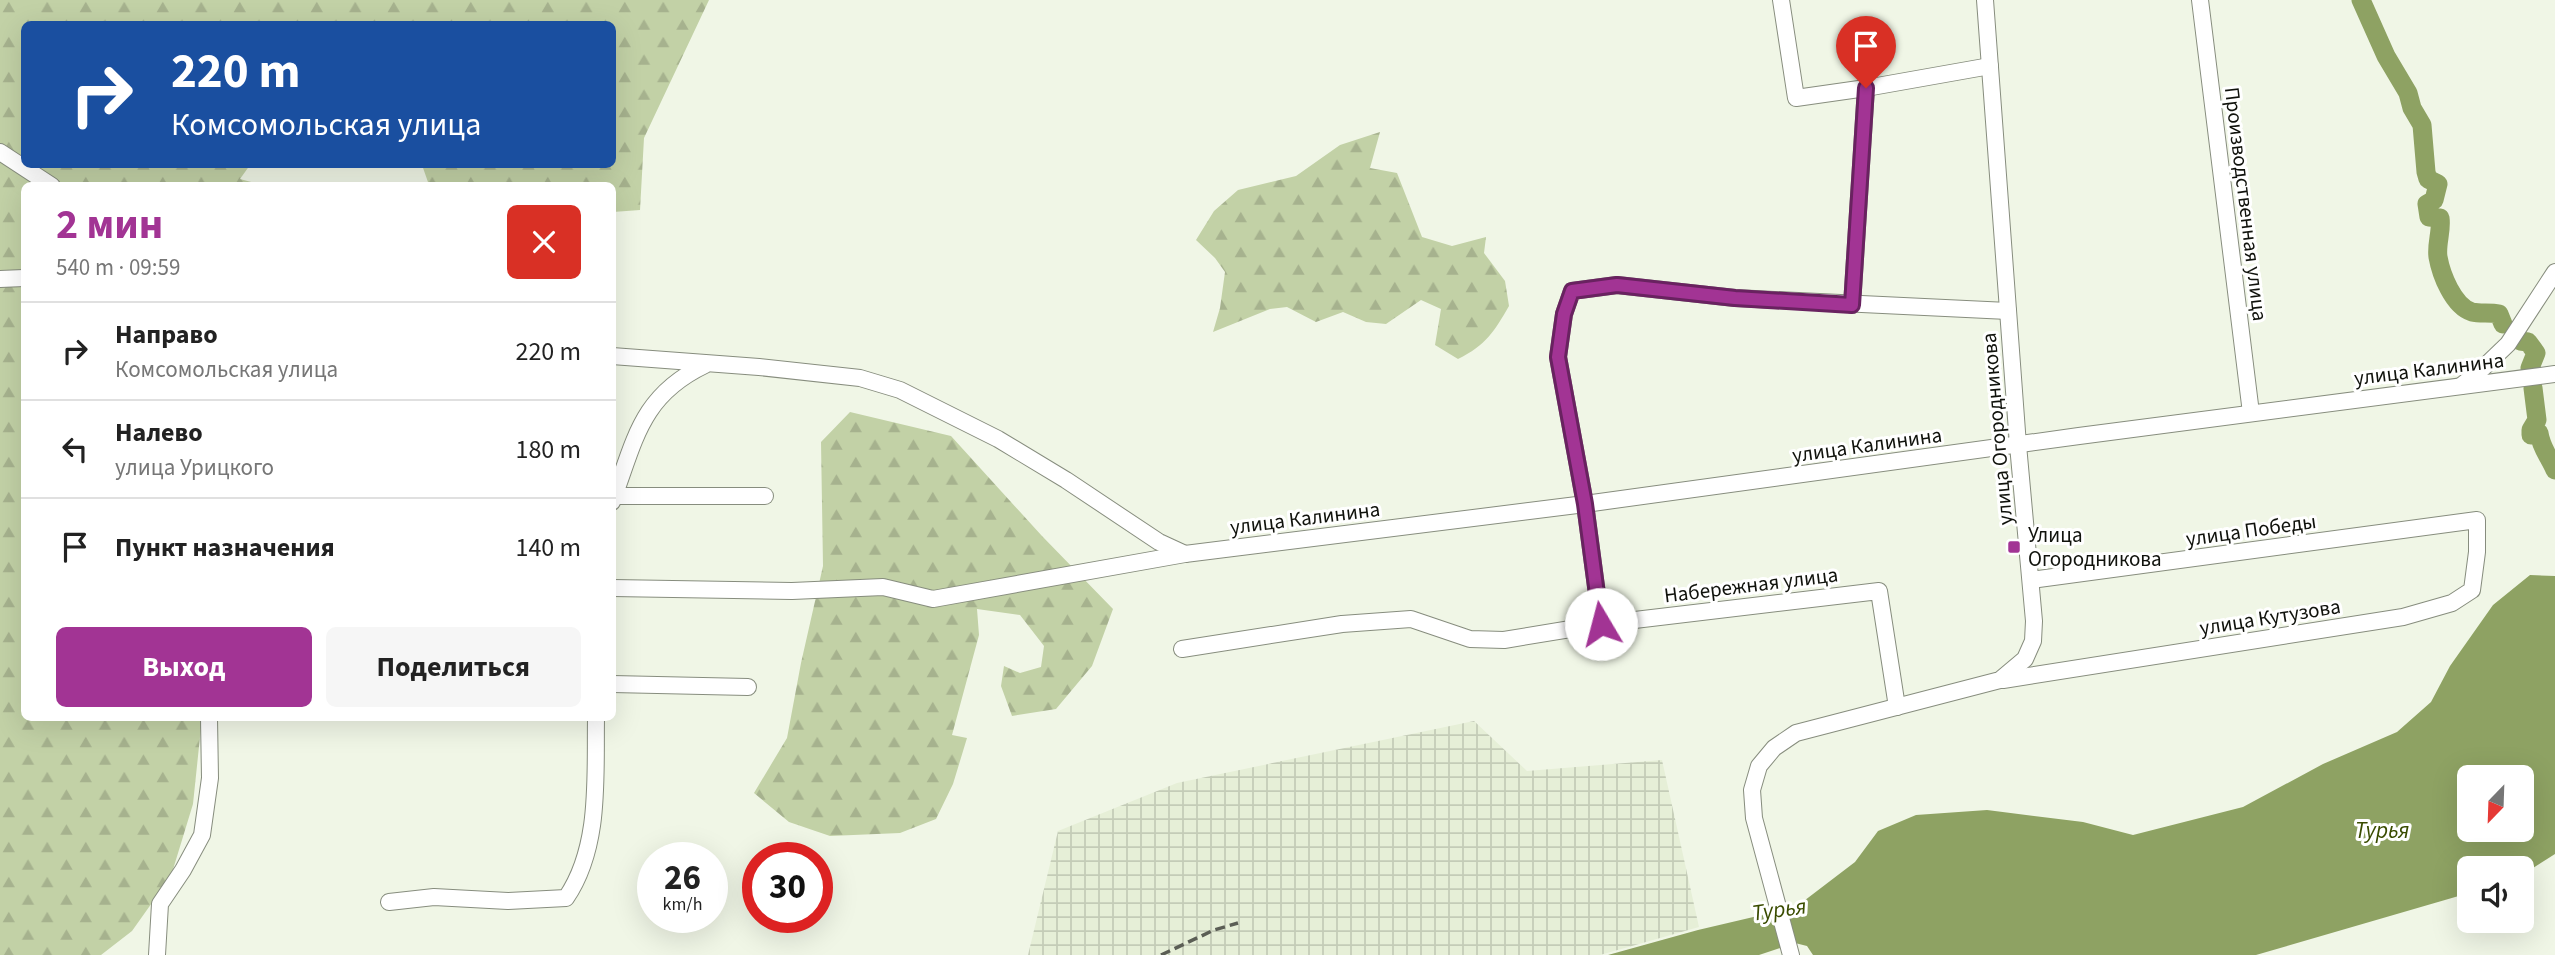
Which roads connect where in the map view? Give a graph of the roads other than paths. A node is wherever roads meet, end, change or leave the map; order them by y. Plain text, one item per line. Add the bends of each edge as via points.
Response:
1 (1781, 0) edge
2 (1985, 0) edge
3 (2200, 0) edge
4 (1990, 66) junction
5 (1866, 88) junction
6 (0, 152) edge
7 (21, 166) edge
8 (24, 168) edge
9 (46, 182) edge
10 (2555, 272) edge
11 (21, 278) edge
12 (0, 279) edge
13 (1852, 305) junction
14 (2008, 312) junction
15 (616, 356) edge
16 (708, 363) junction
17 (2555, 374) edge
18 (2459, 387) junction
19 (2251, 413) junction
20 (2018, 445) junction
21 (616, 492) edge
22 (765, 496) dead end
23 (616, 499) edge
24 (1585, 504) junction
25 (2477, 520) joint
26 (1185, 554) junction
27 (2031, 580) junction
28 (616, 588) edge
29 (1601, 624) junction
30 (1182, 649) dead end
31 (2000, 680) junction
32 (616, 684) edge
33 (748, 687) dead end
34 (1897, 707) junction
35 (209, 721) edge
36 (596, 721) edge
37 (389, 902) dead end
38 (1791, 954) edge
39 (157, 955) edge

1 - 5 street via 1796,97
2 - 4 street, улица Огородникова
3 - 19 street, Производственная улица
4 - 5 street
4 - 14 street, улица Огородникова
5 - 13 street
6 - 7 street
8 - 9 street
10 - 18 street via 2508,344
11 - 12 street
13 - 14 street
13 - 24 street via 1617,285 1572,291 1558,357
14 - 20 street, улица Огородникова
15 - 16 street
16 - 21 street via 684,375 651,405
16 - 26 street via 860,378 900,390 998,439
17 - 18 street, улица Калинина
18 - 19 street, улица Калинина
19 - 20 street, улица Калинина
20 - 24 street, улица Калинина
20 - 27 street, улица Огородникова
22 - 23 street
24 - 26 street, улица Калинина
24 - 29 street
25 - 27 street, улица Победы
25 - 31 street, улица Кутузова via 2472,590 2452,604 2403,617
26 - 28 street, улица Калинина via 933,599 883,587 792,591
27 - 31 street, улица Огородникова via 2033,641 2025,659
29 - 30 street, Набережная улица via 1504,640 1470,639 1411,619 1342,624
29 - 34 street, Набережная улица via 1879,591
31 - 34 street, улица Огородникова
32 - 33 street
34 - 38 street, улица Огородникова via 1796,733 1759,766 1752,790 1754,818
35 - 39 street via 210,778 202,835 160,904
36 - 37 street via 595,800 589,841 577,881 566,898 434,897

